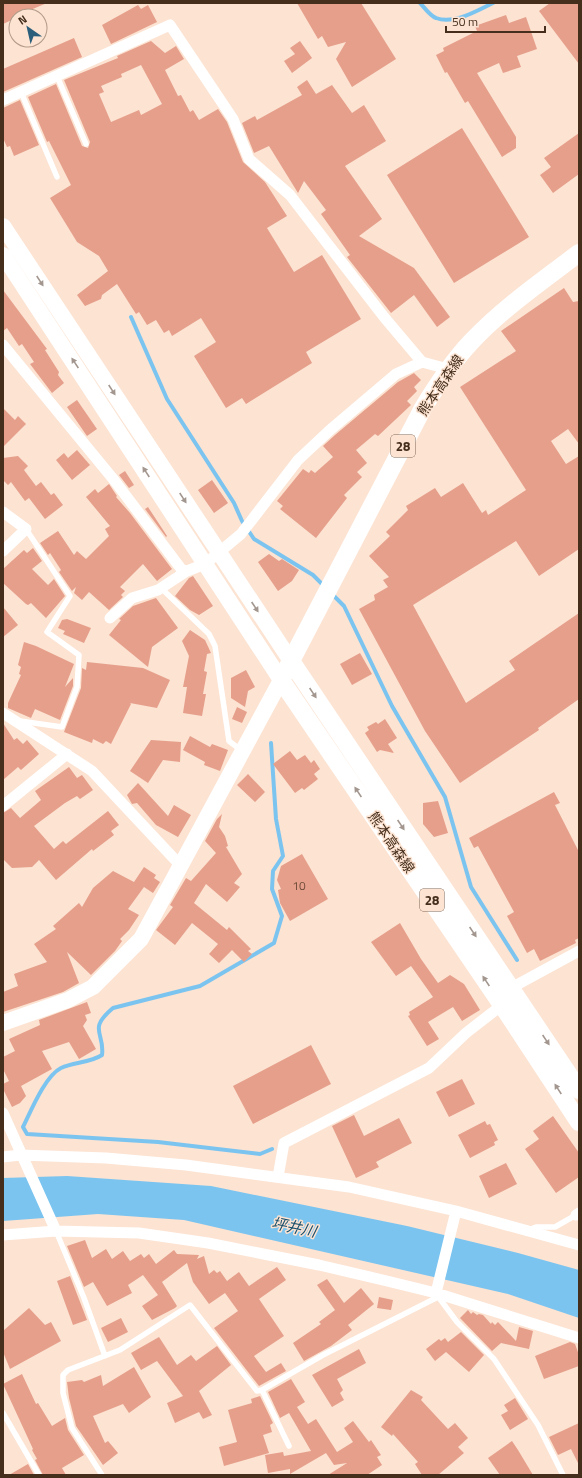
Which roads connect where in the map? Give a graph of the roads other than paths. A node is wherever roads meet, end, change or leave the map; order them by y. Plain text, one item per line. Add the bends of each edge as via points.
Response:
1 (57, 76) junction
2 (21, 92) junction
3 (3, 100) edge
4 (86, 144) dead end
5 (56, 177) dead end
6 (3, 226) edge
7 (579, 253) edge
8 (24, 257) junction
9 (7, 260) edge
10 (3, 345) edge
11 (422, 362) junction
12 (448, 369) junction
13 (3, 512) edge
14 (26, 529) junction
15 (3, 551) edge
16 (219, 552) junction
17 (205, 564) junction
18 (188, 571) junction
19 (161, 588) junction
20 (110, 618) dead end
21 (291, 661) junction
22 (281, 680) junction
23 (3, 713) edge
24 (13, 720) junction
25 (243, 751) junction
26 (67, 754) junction
27 (3, 806) edge
28 (180, 865) junction
29 (579, 951) edge
30 (511, 988) junction
31 (502, 1005) junction
32 (3, 1023) edge
33 (579, 1090) edge
34 (3, 1113) edge
35 (579, 1122) edge
36 (20, 1155) junction
37 (3, 1157) edge
38 (278, 1177) junction
39 (456, 1214) junction
40 (578, 1214) edge
41 (54, 1228) junction
42 (526, 1231) junction
43 (3, 1235) edge
44 (579, 1246) edge
45 (437, 1292) junction
46 (579, 1338) edge
47 (105, 1356) junction
48 (262, 1390) junction
49 (3, 1413) edge
50 (289, 1446) dead end
51 (39, 1475) edge
52 (102, 1475) edge
53 (563, 1475) edge

1 - 2 street
1 - 4 lane
1 - 11 street via 170,25 233,119 249,159 290,195
2 - 3 street
2 - 5 lane
6 - 8 street
7 - 12 main road, 熊本高森線 / 28 via 498,316 470,342
8 - 9 street
8 -> 16 street
17 -> 9 street
10 - 18 street via 114,480 182,570
11 - 12 street
11 - 16 street via 396,374 330,430 298,460 241,534
12 - 21 main road, 熊本高森線 / 28 via 423,408
13 - 14 street
14 - 15 street
14 - 24 lane via 70,596 48,632 79,655 77,687 62,727
16 - 17 street
16 -> 21 street
17 - 18 street
17 - 22 street
18 - 19 street
19 - 20 street via 132,598
19 - 25 lane via 209,634 215,646 229,741
21 - 22 main road, 熊本高森線 / 28
21 -> 30 main road, 熊本高森線 / 28
22 - 25 street
31 -> 22 main road, 熊本高森線 / 28
23 - 24 street
24 - 26 street
25 - 28 street
26 - 27 street
26 - 28 street via 92,771
28 - 32 street via 141,939 93,987 68,1000
29 - 30 street
30 - 31 street
30 -> 33 main road, 熊本高森線 / 28
35 -> 31 main road, 熊本高森線 / 28
31 - 38 street via 466,1033 429,1068 284,1142
34 - 36 street
36 - 37 street
36 - 38 street via 186,1164
36 - 41 street
38 - 39 street via 349,1187
39 - 42 street
39 - 45 street
40 - 42 lane via 554,1226 536,1227
41 - 43 street
41 - 45 street via 139,1233 208,1243
41 - 47 lane
42 - 44 street
45 - 46 street
45 - 48 lane
45 - 53 lane via 457,1322 494,1359 538,1425
47 - 48 lane via 120,1350 190,1305 257,1391
47 - 52 lane via 68,1370 63,1375 63,1393 72,1428
48 - 50 lane
49 - 51 lane

